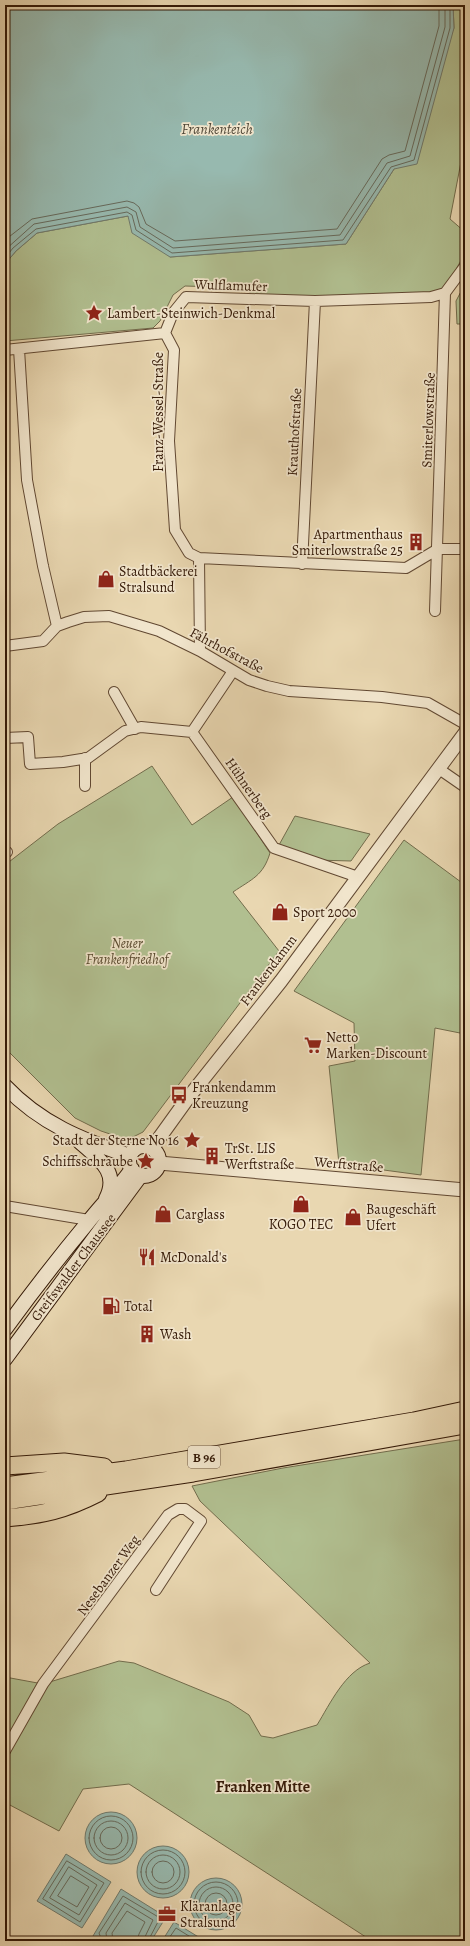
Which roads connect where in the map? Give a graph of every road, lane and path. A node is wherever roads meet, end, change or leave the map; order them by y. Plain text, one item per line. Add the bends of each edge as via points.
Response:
1 (465, 266) edge
2 (445, 293) junction
3 (314, 301) junction
4 (165, 333) junction
5 (19, 349) junction
6 (5, 350) edge
7 (438, 549) junction
8 (465, 549) edge
9 (199, 558) junction
10 (302, 564) junction
11 (435, 611) dead end
12 (57, 626) junction
13 (5, 646) edge
14 (200, 651) junction
15 (233, 671) junction
16 (114, 692) dead end
17 (465, 724) edge
18 (135, 729) junction
19 (192, 732) junction
20 (465, 733) edge
21 (5, 738) edge
22 (85, 758) junction
23 (438, 770) junction
24 (85, 786) dead end
25 (465, 787) edge
26 (358, 877) junction
27 (5, 1086) edge
28 (76, 1137) junction
29 (152, 1148) junction
30 (159, 1164) junction
31 (134, 1167) junction
32 (465, 1190) edge
33 (105, 1201) junction
34 (5, 1206) edge
35 (89, 1220) junction
36 (5, 1329) edge
37 (5, 1359) edge
38 (465, 1410) edge
39 (465, 1425) edge
40 (5, 1466) edge
41 (126, 1470) junction
42 (5, 1486) edge
43 (111, 1486) junction
44 (5, 1501) edge
45 (5, 1518) edge
46 (156, 1590) dead end
47 (5, 1751) edge

1 - 2 street
2 - 3 street, Wulflamufer via 431,297
2 - 7 street, Smiterlowstraße
3 - 4 street, Wulflamufer via 186,297 173,312
3 - 10 street, Krauthofstraße
4 - 5 street
4 - 9 street, Franz-Wessel-Straße via 174,350 168,441 176,530 189,553
5 - 6 street
5 - 12 street via 27,480
7 - 8 street
7 - 10 street via 406,568
7 - 11 street, Smiterlowstraße
9 - 10 street
9 - 14 street
12 - 13 street, Fährhofstraße via 43,641
12 - 14 street, Fährhofstraße via 84,617 109,616 159,631
14 - 15 street, Fährhofstraße
15 - 17 street, Fährhofstraße via 261,684 289,691 382,697 428,703
15 - 19 street
16 - 18 street
18 - 19 street via 142,727
18 - 22 street via 125,731
19 - 26 street, Hühnerberg via 274,848
20 - 23 street, Frankendamm
21 - 22 street via 28,737 30,764
22 - 24 street
23 - 25 street
23 - 26 street, Frankendamm
26 - 29 street, Frankendamm
27 - 28 main road via 37,1114
28 - 31 main road
28 - 33 main road via 110,1173 111,1189
29 - 30 main road via 158,1155
29 - 31 main road via 139,1147
30 - 31 main road via 153,1173
30 - 32 street, Werftstraße
31 - 33 main road, Greifswalder Chaussee via 117,1191
31 - 37 main road, Greifswalder Chaussee
33 - 35 main road, Greifswalder Chaussee
34 - 35 street
35 - 36 main road, Greifswalder Chaussee
38 - 41 highway, B 96
39 - 43 highway, B 96 via 356,1446
40 - 41 highway via 64,1462
41 - 42 highway, B 96
43 - 44 highway, B 96
43 - 45 highway via 74,1506 51,1513
46 - 47 street, Nesebanzer Weg via 201,1521 185,1509 178,1509 168,1515 43,1684

